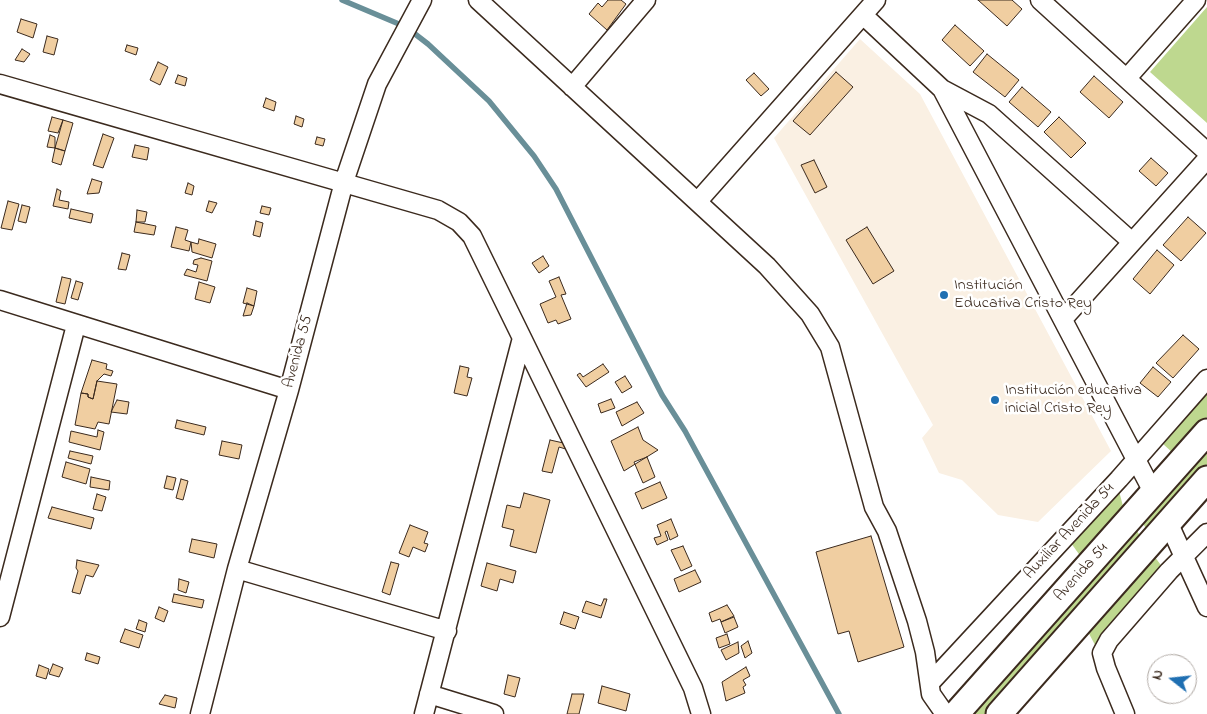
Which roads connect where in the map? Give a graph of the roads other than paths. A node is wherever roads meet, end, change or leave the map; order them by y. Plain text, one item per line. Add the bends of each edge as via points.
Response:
1 (422, 0) edge
2 (478, 0) edge
3 (646, 0) edge
4 (876, 0) edge
5 (1196, 0) edge
6 (1042, 1) edge
7 (863, 15) junction
8 (1127, 78) junction
9 (0, 84) edge
10 (572, 87) junction
11 (942, 89) junction
12 (1207, 152) edge
13 (1207, 159) edge
14 (344, 182) junction
15 (698, 201) junction
16 (1132, 242) junction
17 (0, 300) edge
18 (1064, 318) junction
19 (76, 325) junction
20 (522, 338) junction
21 (1207, 379) edge
22 (289, 390) junction
23 (1207, 432) edge
24 (1136, 458) junction
25 (1207, 479) edge
26 (1153, 492) junction
27 (1168, 522) junction
28 (1207, 533) edge
29 (1185, 557) junction
30 (237, 569) junction
31 (5, 575) edge
32 (1207, 607) edge
33 (0, 617) edge
34 (447, 631) junction
35 (930, 683) junction
36 (429, 694) junction
37 (200, 714) edge
38 (424, 714) edge
39 (494, 714) edge
40 (701, 714) edge
41 (945, 714) edge
42 (956, 714) edge
43 (998, 714) edge
44 (1125, 714) edge

1 - 14 street, Avenida 55 via 377,84
2 - 10 street
3 - 10 street
4 - 7 street
5 - 8 street
6 - 8 street
7 - 11 street
7 - 15 street
8 - 12 street
9 - 14 street
10 - 15 street
11 - 16 street via 989,114
11 - 18 street
13 - 16 street
14 - 20 street via 438,210 460,222 472,236
14 - 22 street, Avenida 55
15 - 35 street via 767,266 810,314 830,347 869,491 887,531 916,621
16 - 18 street
17 - 19 street
18 - 24 street
19 - 22 street
19 - 31 street
20 - 34 street
20 - 40 street via 693,688
21 - 24 street, Auxiliar Avenida 54
22 - 30 street, Avenida 55
23 - 26 main road, Avenida 54
24 - 26 street
24 - 35 street, Auxiliar Avenida 54
25 - 27 main road, Avenida 54
26 - 42 main road, Avenida 54
27 - 29 street
27 - 43 main road, Avenida 54
28 - 29 street
29 - 32 street
29 - 44 street via 1151,592 1102,653
30 - 34 street
30 - 37 street, Avenida 55
31 - 33 street
34 - 36 street
35 - 41 street via 931,694
36 - 38 street
36 - 39 street

